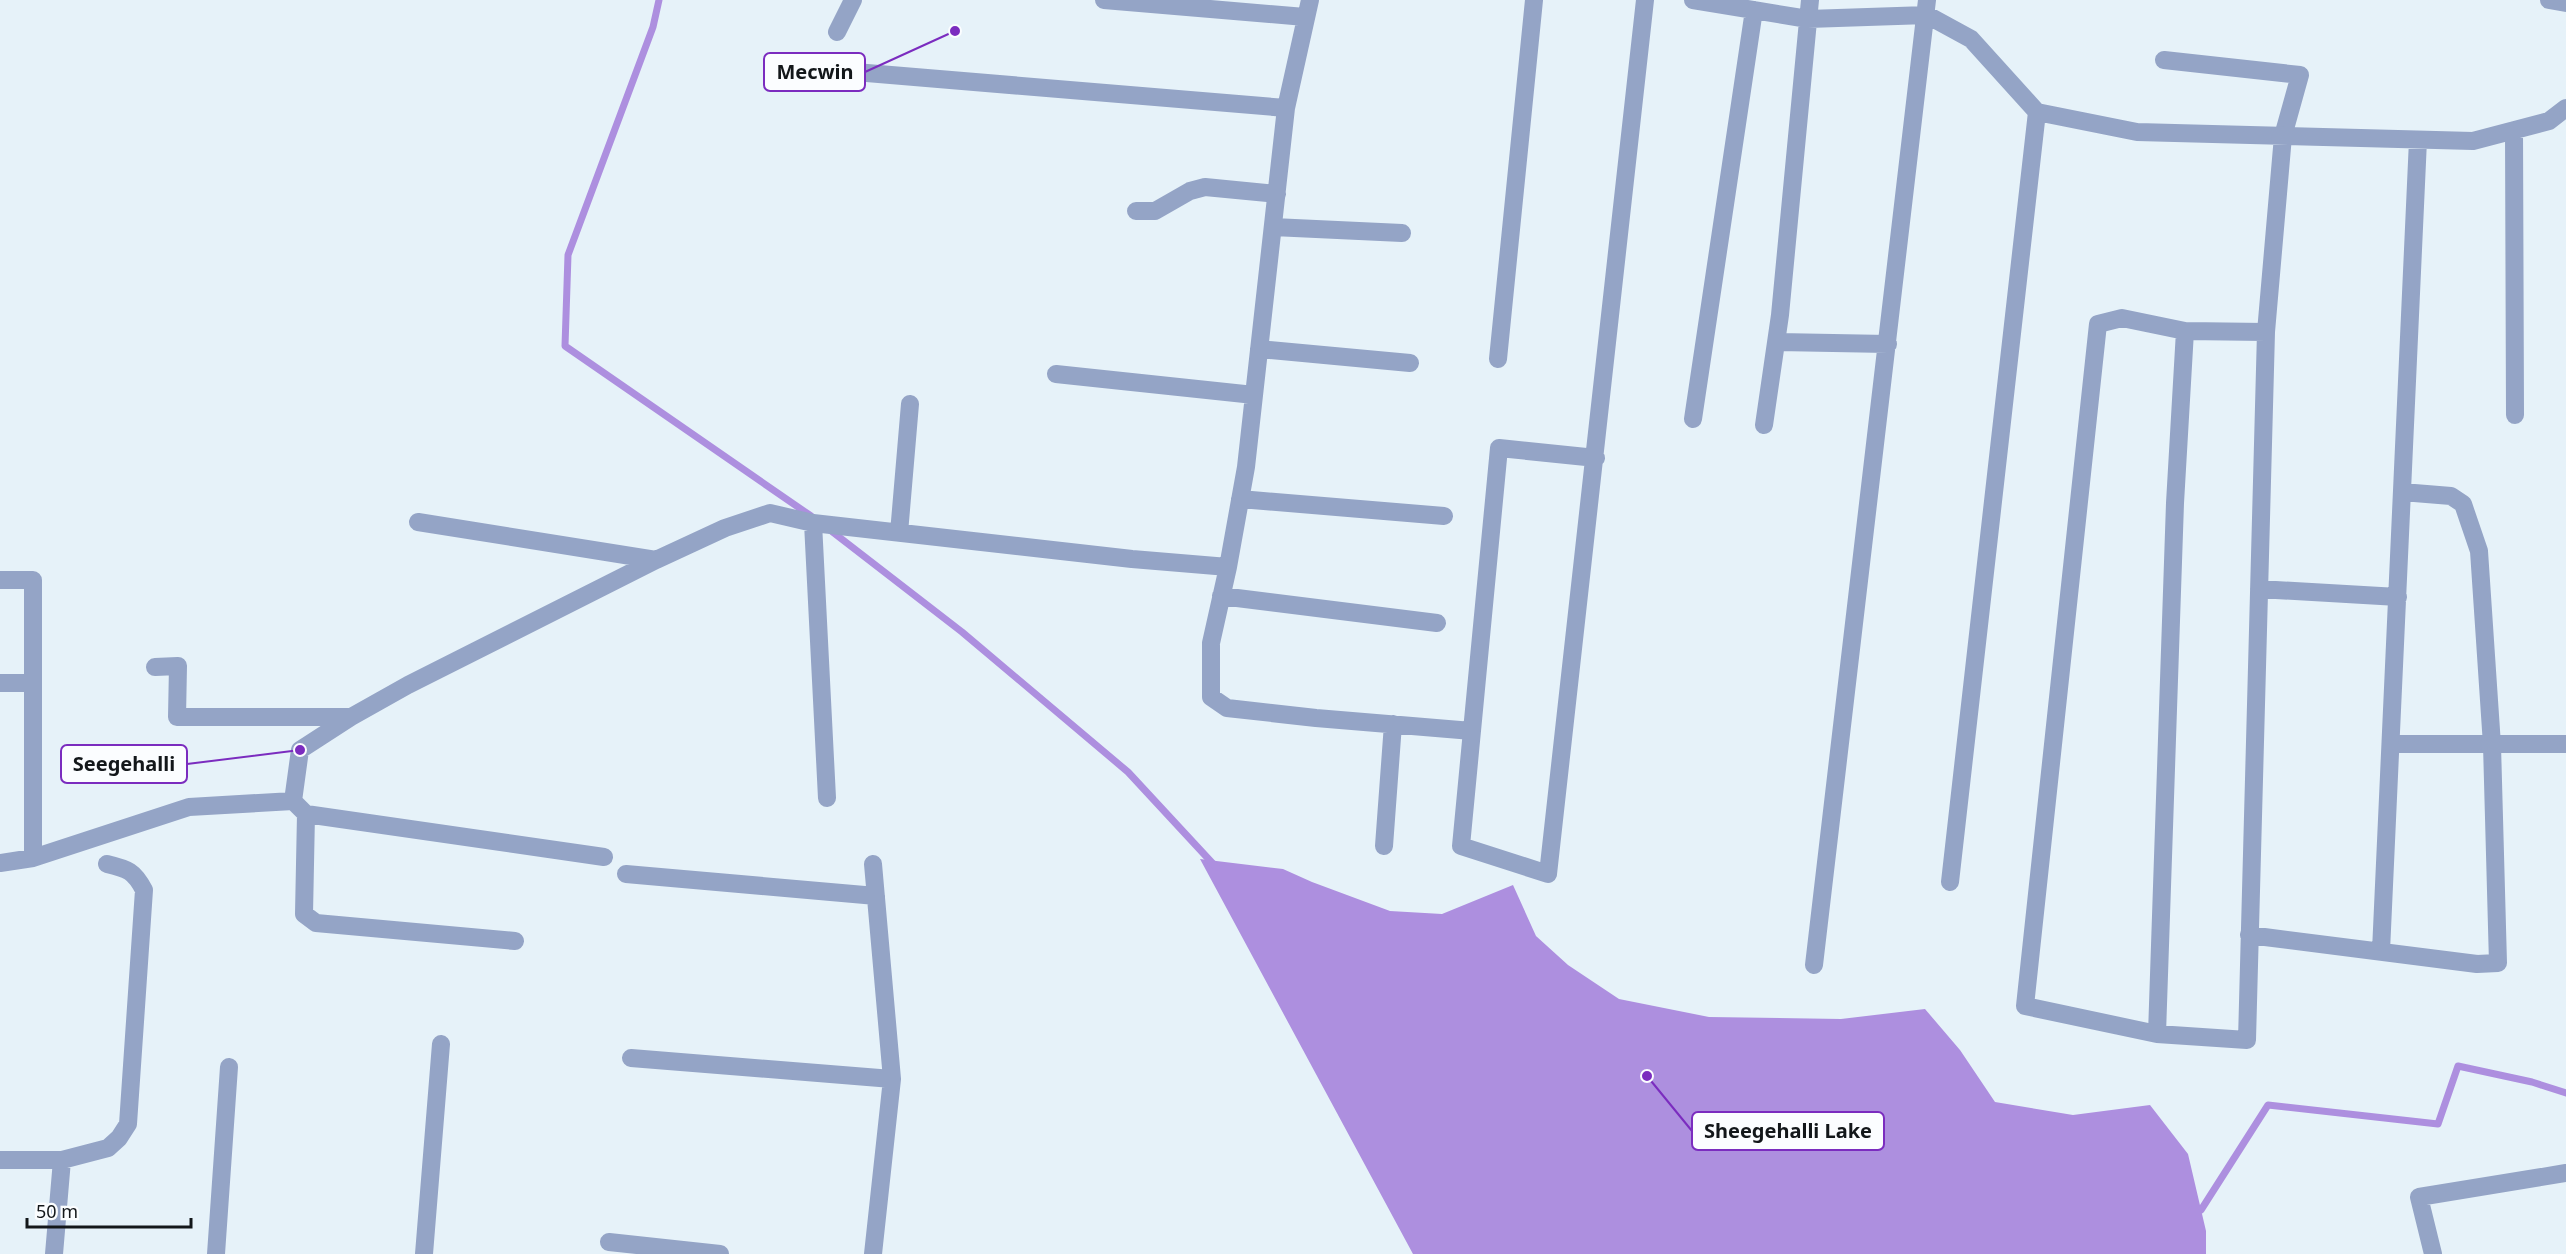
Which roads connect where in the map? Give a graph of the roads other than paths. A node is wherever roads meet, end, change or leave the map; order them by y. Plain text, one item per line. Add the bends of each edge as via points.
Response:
1 (854, 0) edge
2 (1104, 0) edge
3 (1534, 0) edge
4 (1645, 0) edge
5 (1694, 0) edge
6 (1810, 0) edge
7 (2548, 0) edge
8 (1714, 2) edge
9 (2566, 3) edge
10 (1927, 7) edge
11 (1307, 9) edge
12 (1754, 10) junction
13 (1808, 19) junction
14 (837, 32) dead end
15 (2164, 60) dead end
16 (819, 69) dead end
17 (1286, 108) junction
18 (2566, 108) edge
19 (2037, 112) junction
20 (2558, 123) edge
21 (2514, 130) junction
22 (2283, 136) junction
23 (2418, 140) junction
24 (1277, 194) junction
25 (1136, 210) dead end
26 (1273, 227) junction
27 (1402, 233) dead end
28 (2185, 330) junction
29 (2266, 332) junction
30 (1776, 342) junction
31 (1888, 344) junction
32 (1259, 349) junction
33 (1498, 359) dead end
34 (1410, 363) dead end
35 (1056, 374) dead end
36 (1254, 395) junction
37 (910, 404) dead end
38 (2515, 415) dead end
39 (1693, 419) dead end
40 (1764, 425) dead end
41 (1596, 458) junction
42 (2402, 492) junction
43 (1240, 499) junction
44 (1444, 516) dead end
45 (418, 522) dead end
46 (813, 523) junction
47 (899, 533) junction
48 (656, 560) junction
49 (1228, 567) junction
50 (0, 580) edge
51 (2259, 589) junction
52 (1221, 596) junction
53 (2398, 597) junction
54 (1437, 623) dead end
55 (155, 667) dead end
56 (0, 683) edge
57 (33, 683) junction
58 (351, 717) junction
59 (1393, 724) junction
60 (1472, 730) junction
61 (2391, 744) junction
62 (2566, 744) edge
63 (2492, 745) junction
64 (827, 798) dead end
65 (299, 808) junction
66 (1384, 846) dead end
67 (604, 857) dead end
68 (33, 858) junction
69 (0, 863) edge
70 (107, 864) dead end
71 (873, 864) dead end
72 (626, 874) dead end
73 (1950, 882) dead end
74 (876, 896) junction
75 (2250, 935) junction
76 (515, 941) dead end
77 (2381, 951) junction
78 (1814, 965) dead end
79 (2157, 1034) junction
80 (441, 1044) dead end
81 (631, 1058) dead end
82 (229, 1067) dead end
83 (892, 1079) junction
84 (0, 1160) edge
85 (62, 1160) junction
86 (2566, 1173) edge
87 (609, 1242) dead end
88 (54, 1254) edge
89 (216, 1254) edge
90 (424, 1254) edge
91 (720, 1254) edge
92 (873, 1254) edge
93 (2433, 1254) edge

1 - 14 street
2 - 11 street
3 - 33 street
4 - 41 street
5 - 8 street
6 - 13 street
7 - 9 street
8 - 12 street
10 - 13 street
10 - 19 street via 1971,39
10 - 31 street
11 - 17 street
12 - 13 street
12 - 39 street
13 - 30 street
15 - 22 street via 2300,75
16 - 17 street
17 - 24 street
18 - 20 street
19 - 22 street via 2137,132
19 - 73 street
20 - 21 street
21 - 23 street via 2474,141
21 - 38 street
22 - 23 street
22 - 29 street
23 - 42 street
24 - 25 street via 1205,186 1155,212
24 - 26 street
26 - 27 street
26 - 32 street
28 - 29 street
28 - 79 street via 2175,504
28 - 79 street via 2122,318 2098,324 2025,1006
29 - 51 street
30 - 31 street
30 - 40 street
31 - 78 street
32 - 34 street
32 - 36 street
35 - 36 street
36 - 43 street
37 - 47 street
41 - 60 street via 1499,448
41 - 60 street via 1548,874 1461,846
42 - 53 street
42 - 63 street via 2451,496 2463,504 2479,551
43 - 44 street
43 - 49 street
45 - 48 street
46 - 47 street
46 - 48 street via 770,513 725,528
46 - 64 street
47 - 49 street
48 - 58 street
49 - 52 street
50 - 57 street via 33,580
51 - 53 street
51 - 75 street
52 - 54 street
52 - 59 street via 1211,642 1212,697 1227,708
53 - 61 street
55 - 58 street via 178,666 177,717
56 - 57 street
57 - 68 street
58 - 65 street via 300,750
59 - 60 street
59 - 66 street
61 - 63 street
61 - 77 street
62 - 63 street
63 - 77 street via 2498,963 2477,964
65 - 67 street
65 - 68 street via 189,807
65 - 76 street via 304,914 316,923
68 - 69 street
70 - 85 street via 128,869 144,890 128,1124 108,1148
71 - 74 street
72 - 74 street
74 - 83 street
75 - 77 street
75 - 79 street via 2247,1040
80 - 90 street
81 - 83 street
82 - 89 street
83 - 92 street
84 - 85 street
85 - 88 street
86 - 93 street via 2419,1197
87 - 91 street

